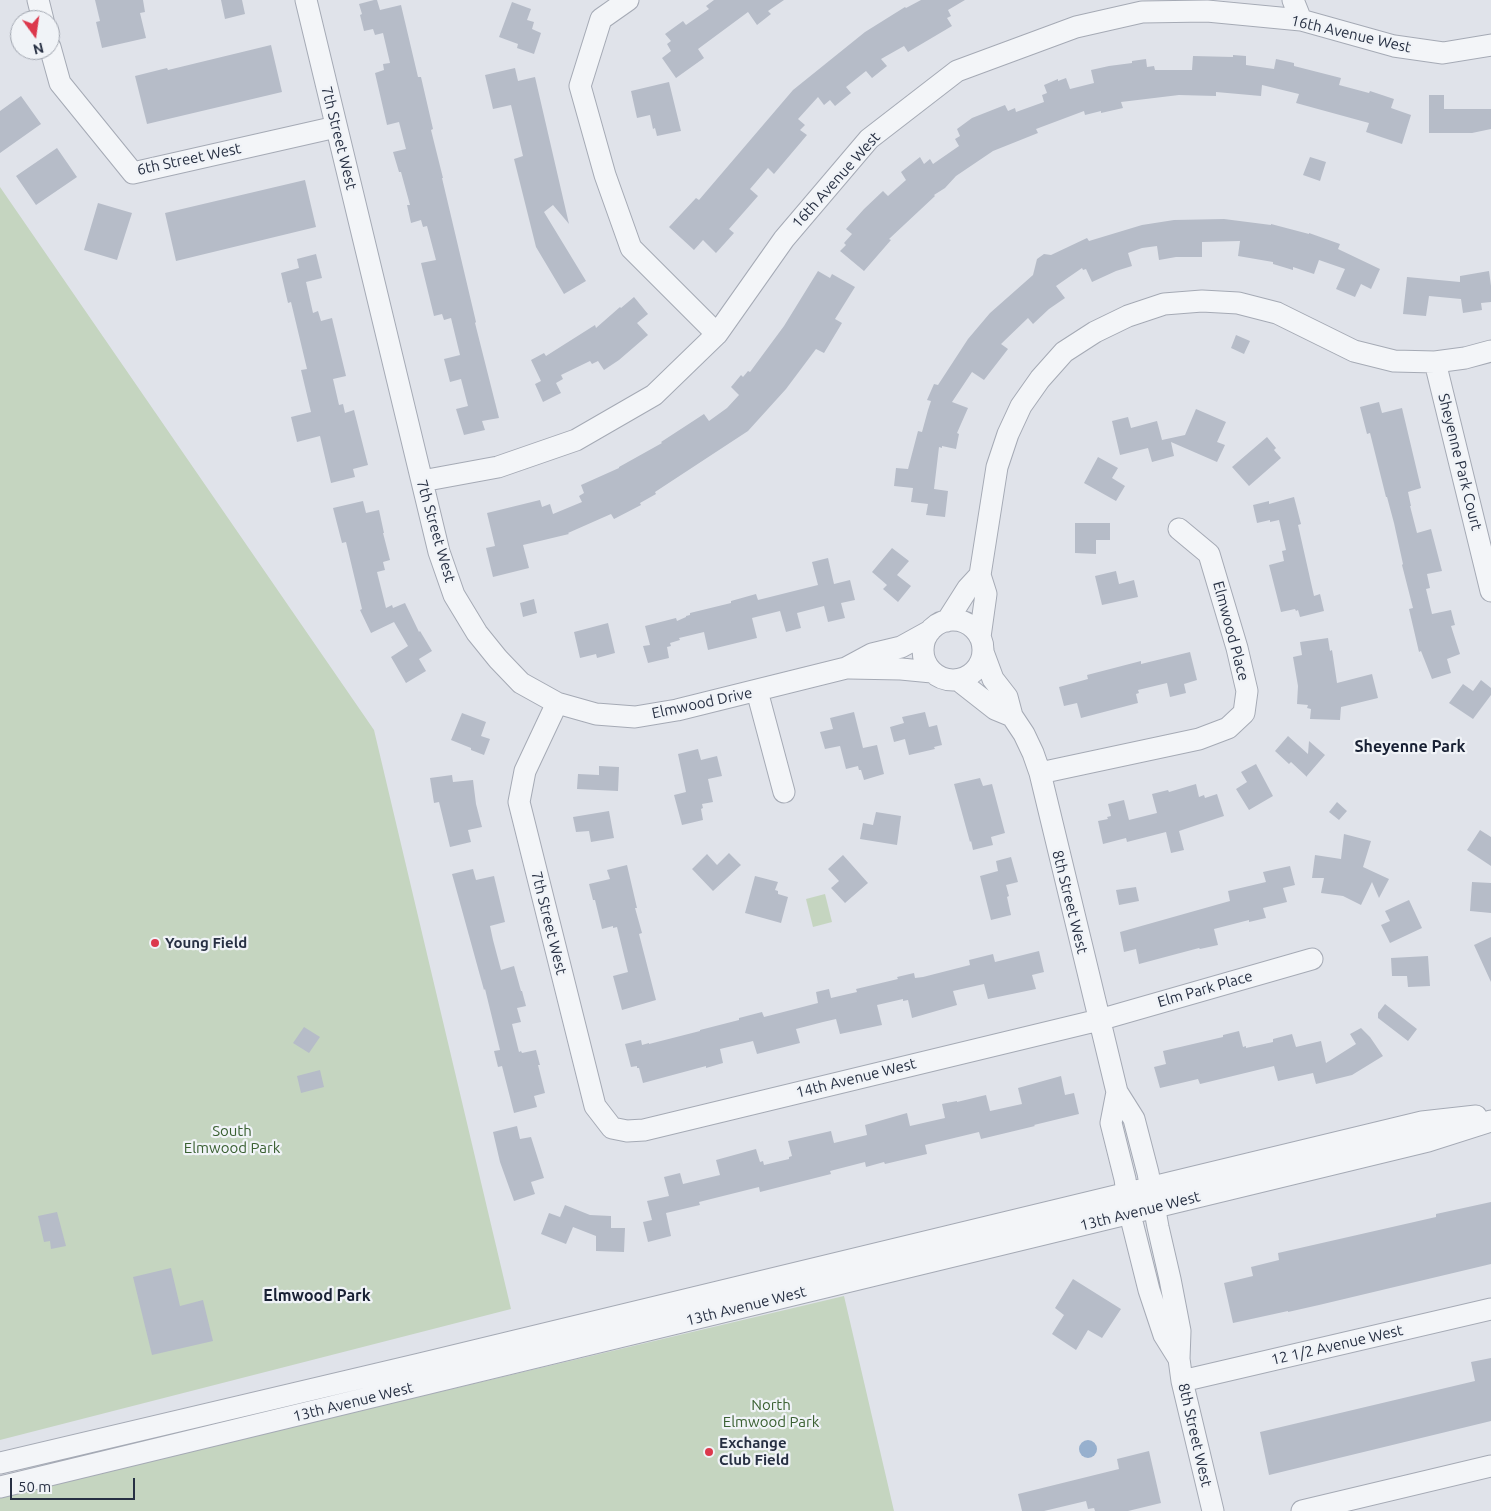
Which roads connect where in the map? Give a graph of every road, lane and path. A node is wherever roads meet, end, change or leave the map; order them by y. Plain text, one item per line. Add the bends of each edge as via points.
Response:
1 (306, 0) edge
2 (628, 0) edge
3 (1293, 0) edge
4 (1301, 20) junction
5 (1491, 45) edge
6 (54, 60) edge
7 (336, 127) junction
8 (717, 334) junction
9 (1491, 351) edge
10 (1436, 362) junction
11 (422, 481) junction
12 (1179, 529) dead end
13 (980, 575) junction
14 (1491, 591) edge
15 (939, 626) junction
16 (981, 645) junction
17 (846, 668) junction
18 (932, 672) junction
19 (958, 680) junction
20 (757, 691) junction
21 (557, 703) junction
22 (1012, 716) junction
23 (1040, 773) junction
24 (784, 792) dead end
25 (1312, 959) dead end
26 (1099, 1020) junction
27 (1118, 1092) junction
28 (1491, 1114) edge
29 (1491, 1121) edge
30 (612, 1128) joint
31 (1154, 1198) junction
32 (1129, 1204) junction
33 (1491, 1309) edge
34 (1179, 1359) junction
35 (1182, 1381) junction
36 (0, 1463) edge
37 (1491, 1466) edge
38 (0, 1487) edge
39 (1213, 1511) edge
40 (1302, 1511) edge

1 - 7 street, 7th Street West
2 - 8 street via 601,19 580,86 605,175 631,248
3 - 4 street
4 - 5 street, 16th Avenue West via 1394,46 1443,53
4 - 8 street, 16th Avenue West via 1207,11 1142,12 1076,27 957,71 869,138 784,239
6 - 7 street, 6th Street West via 60,83 132,173
7 - 11 street, 7th Street West
8 - 11 street, 16th Avenue West via 654,395 576,440 498,467
9 - 10 street
10 - 13 street via 1394,361 1354,351 1277,313 1238,303 1164,304 1128,316 1064,352 1021,406 997,467
10 - 14 street, Sheyenne Park Court
11 - 21 street, 7th Street West via 439,552 454,595 498,659 521,683
12 - 23 street, Elmwood Place via 1209,554 1247,692 1244,713 1228,728 1200,739
13 - 15 street
13 - 16 street via 986,594
15 - 16 street via 957,621 966,624 974,630
15 - 17 street, Elmwood Drive via 901,647 872,654
15 - 18 street via 926,638 923,647 923,656
16 - 19 street via 981,662 968,676
16 - 22 street, 8th Street West via 994,679 1007,697
17 - 18 street, Elmwood Drive
17 - 20 street, Elmwood Drive
18 - 19 street via 949,680
19 - 22 street via 995,709
20 - 21 street, Elmwood Drive via 677,710 635,716 596,714
20 - 24 street
21 - 30 street, 7th Street West via 525,772 519,802 595,1106
22 - 23 street, 8th Street West via 1024,734
23 - 26 street, 8th Street West
25 - 26 street, Elm Park Place
26 - 27 street, 8th Street West
26 - 30 street, 14th Avenue West via 644,1130 627,1132
27 - 31 street, 8th Street West via 1134,1119
27 - 32 street, 8th Street West via 1112,1123
28 - 31 street, 13th Avenue West via 1422,1122
29 - 31 street, 13th Avenue West via 1428,1141
31 - 32 street, 13th Avenue West
31 - 34 street, 8th Street West via 1180,1331
32 - 34 street, 8th Street West via 1149,1290 1164,1336
32 - 36 street, 13th Avenue West
32 - 38 street, 13th Avenue West
33 - 35 street, 12 1/2 Avenue West
34 - 35 street, 8th Street West
35 - 39 street, 8th Street West
37 - 40 street

